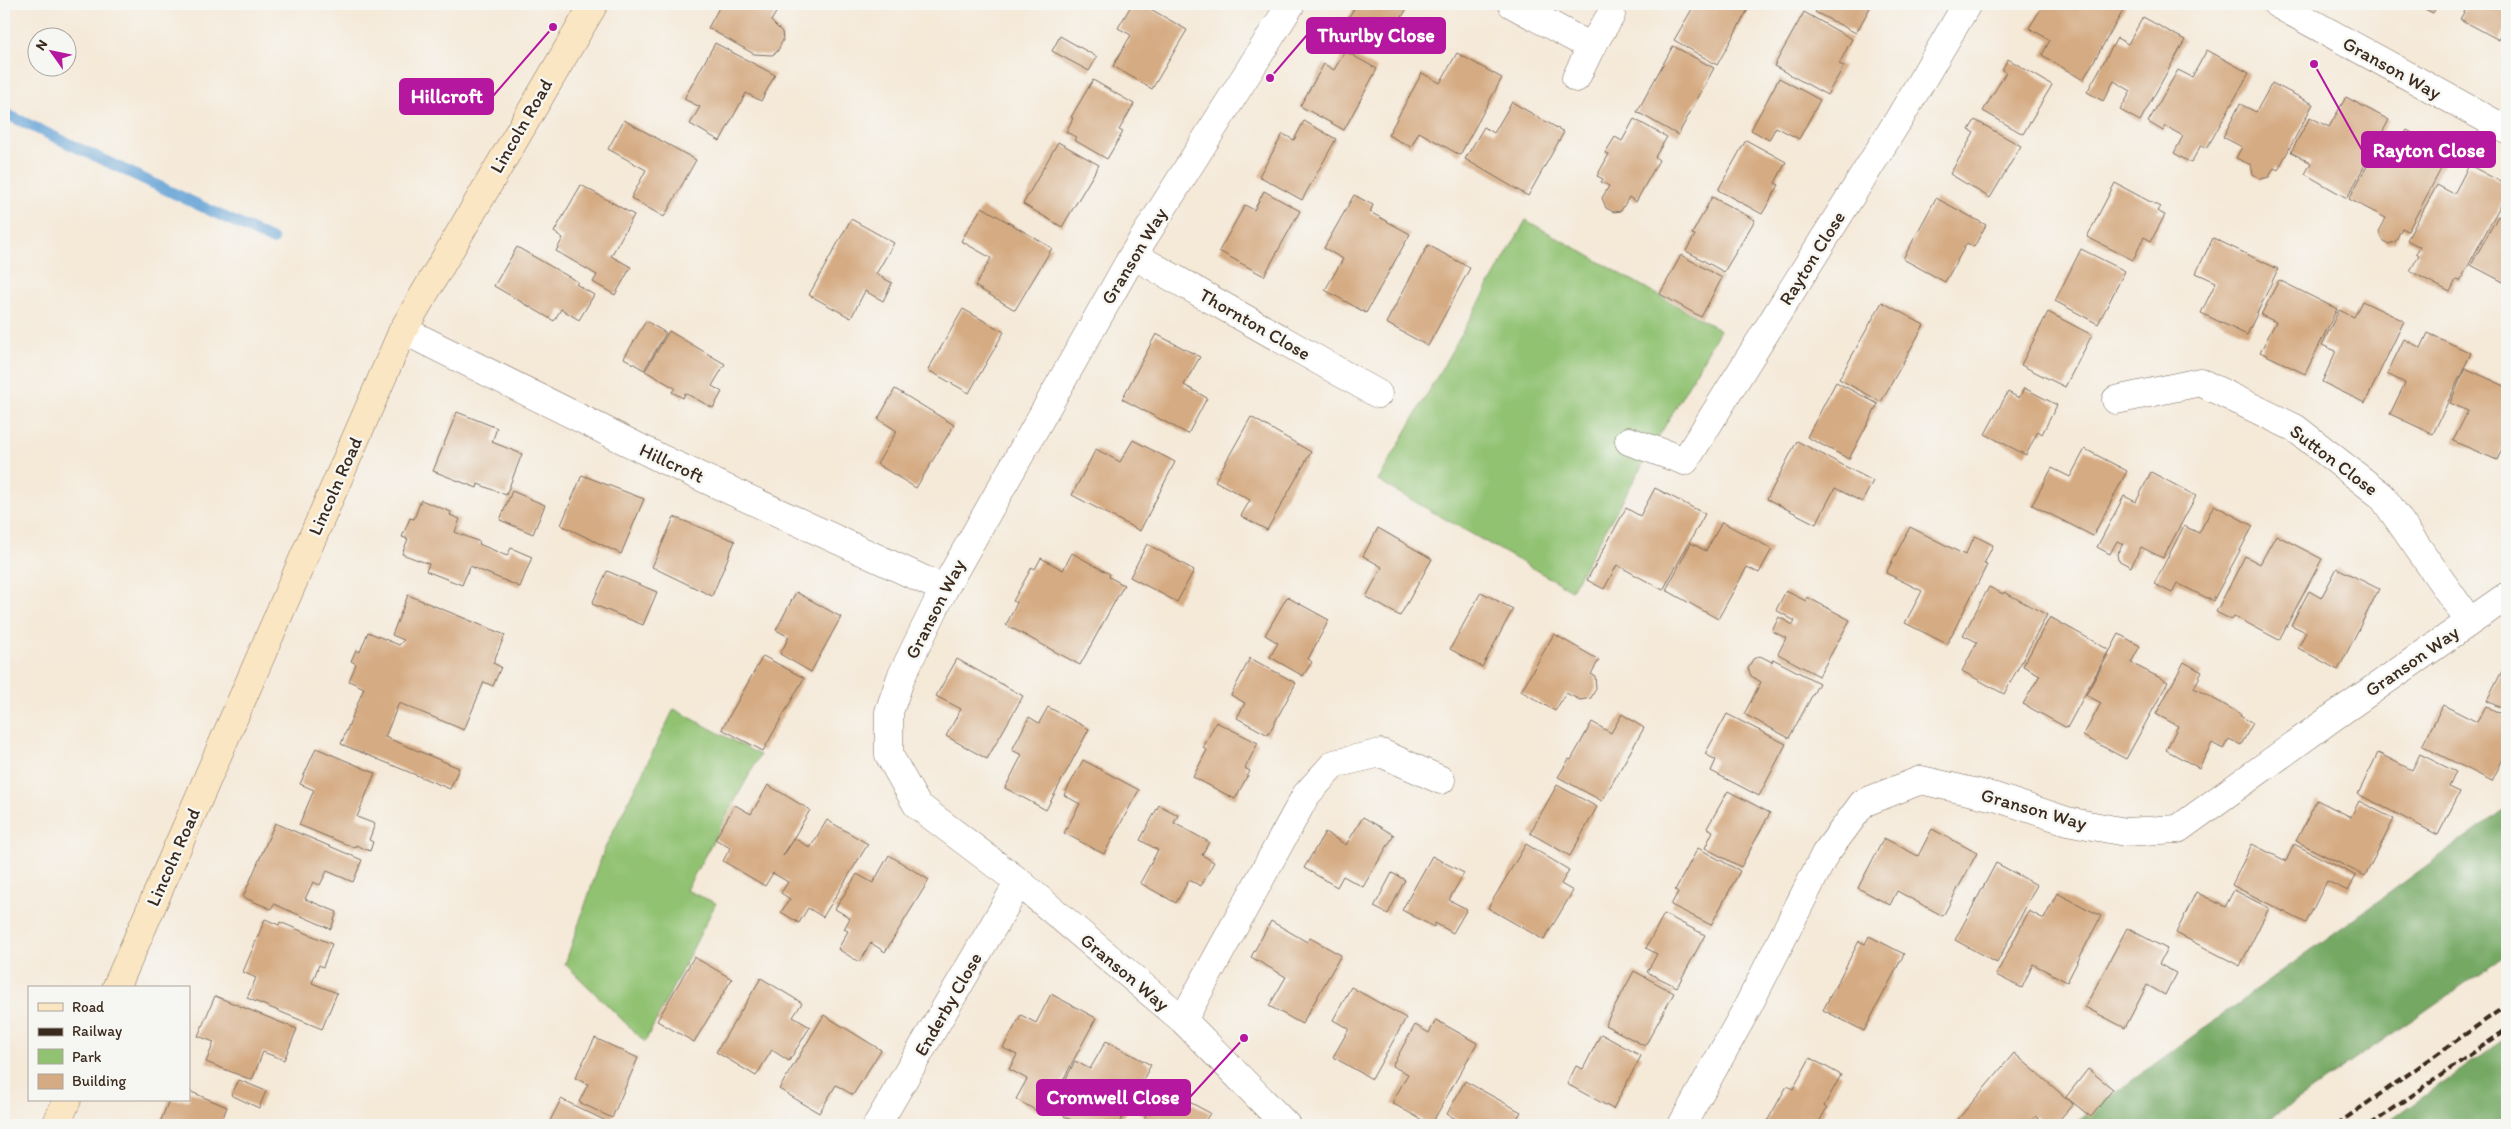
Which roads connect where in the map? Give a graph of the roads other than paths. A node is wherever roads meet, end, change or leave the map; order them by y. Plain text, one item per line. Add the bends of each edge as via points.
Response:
1 (594, 4) edge
2 (1291, 4) edge
3 (1512, 4) edge
4 (1967, 4) edge
5 (2277, 4) edge
6 (1610, 15) dead end
7 (1590, 47) junction
8 (1576, 78) dead end
9 (2507, 130) edge
10 (1133, 255) junction
11 (403, 330) junction
12 (1378, 394) dead end
13 (2116, 400) dead end
14 (1630, 441) dead end
15 (944, 589) junction
16 (2507, 596) edge
17 (2469, 621) junction
18 (1441, 780) dead end
19 (1019, 882) junction
20 (117, 986) edge
21 (1183, 1020) junction
22 (66, 1102) edge
23 (56, 1125) edge
24 (877, 1125) edge
25 (1286, 1125) edge
26 (1682, 1125) edge

1 - 11 main road, Lincoln Road
2 - 10 street, Granson Way
3 - 7 street
4 - 14 street, Rayton Close via 1899,119 1685,460
5 - 9 street, Granson Way
6 - 7 street
7 - 8 street
10 - 12 street, Thornton Close
10 - 15 street, Granson Way
11 - 15 street, Hillcroft via 662,459
11 - 20 main road, Lincoln Road
13 - 17 street, Sutton Close via 2200,382 2295,428 2382,496
15 - 19 street, Granson Way via 889,712 889,755 917,805
16 - 17 street, Granson Way
17 - 26 street, Granson Way via 2178,829 2125,832 2067,820 1995,797 1921,780 1863,803 1825,854 1746,1010
18 - 21 street via 1381,753 1334,764 1306,795
19 - 21 street, Granson Way
19 - 24 street, Enderby Close
21 - 25 street, Granson Way
22 - 23 main road

